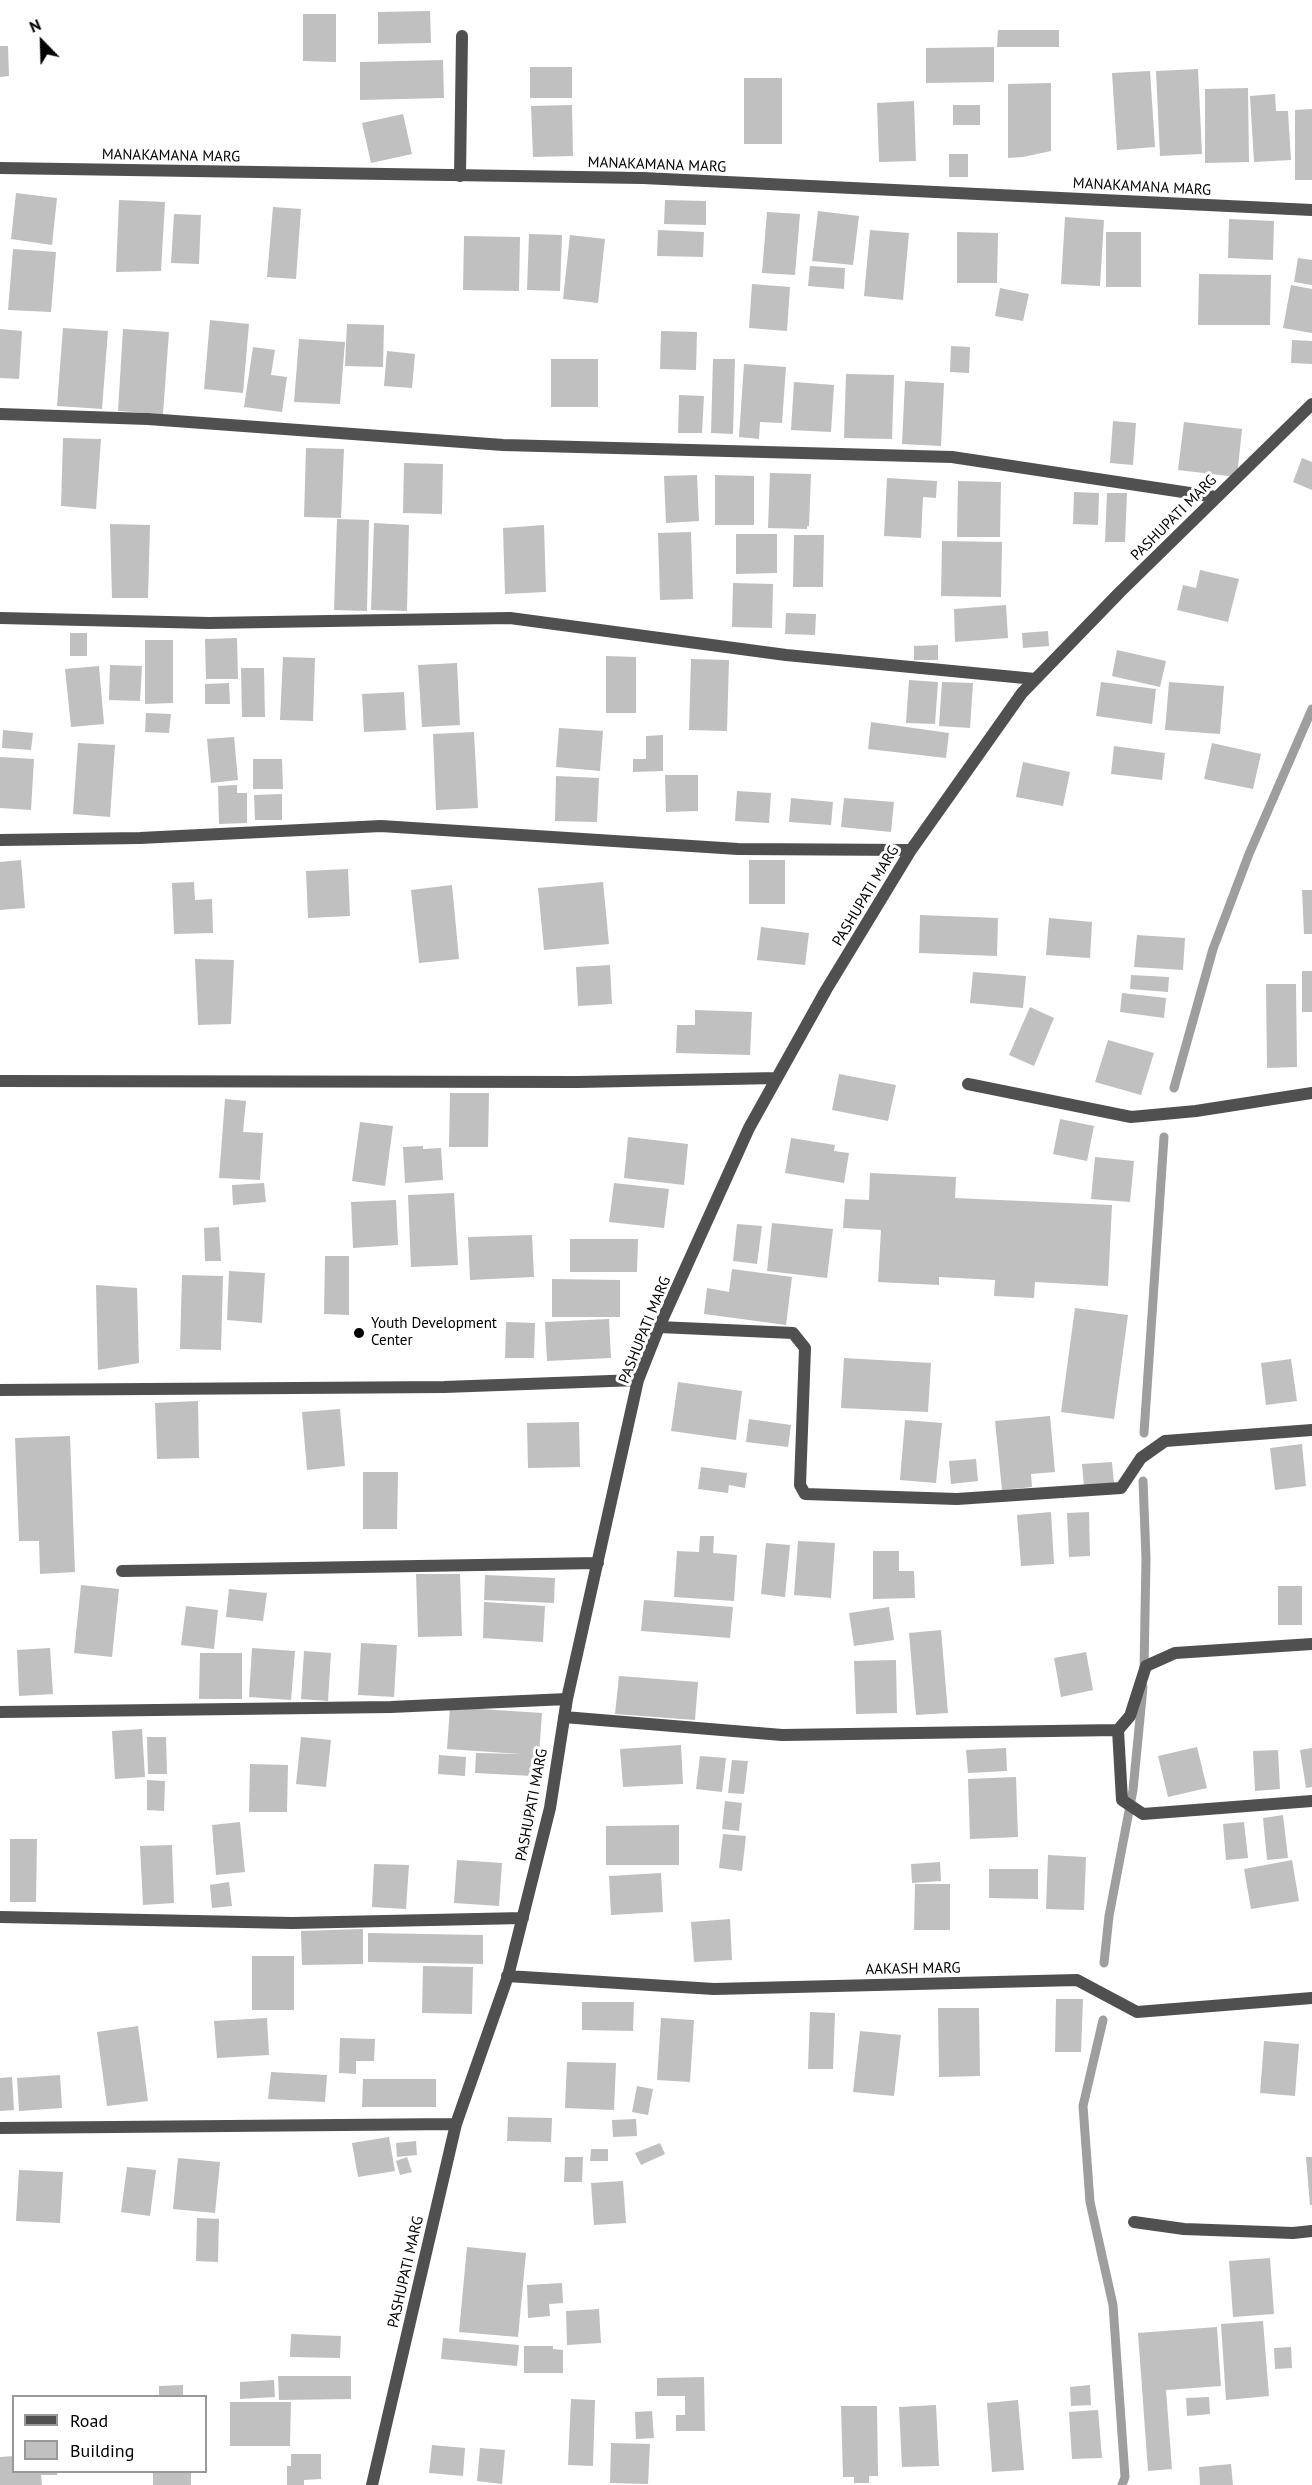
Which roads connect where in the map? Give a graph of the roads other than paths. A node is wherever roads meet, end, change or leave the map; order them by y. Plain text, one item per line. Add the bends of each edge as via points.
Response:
1 (462, 36) dead end
2 (0, 168) edge
3 (460, 176) junction
4 (1312, 210) edge
5 (1312, 404) edge
6 (0, 414) edge
7 (1216, 497) junction
8 (0, 618) edge
9 (1035, 679) junction
10 (0, 840) edge
11 (912, 850) junction
12 (777, 1078) junction
13 (0, 1081) edge
14 (968, 1084) dead end
15 (1312, 1093) edge
16 (659, 1327) junction
17 (638, 1380) junction
18 (0, 1390) edge
19 (1312, 1430) edge
20 (598, 1563) junction
21 (122, 1571) dead end
22 (1312, 1644) edge
23 (567, 1699) junction
24 (0, 1712) edge
25 (564, 1717) junction
26 (1118, 1730) junction
27 (1312, 1801) edge
28 (0, 1917) edge
29 (523, 1918) junction
30 (507, 1977) junction
31 (1312, 1998) edge
32 (456, 2124) junction
33 (0, 2128) edge
34 (1134, 2222) dead end
35 (1312, 2231) edge
36 (372, 2485) edge

1 - 3 street
2 - 3 street, MANAKAMANA MARG
3 - 4 street, MANAKAMANA MARG via 643,178
5 - 7 street, PASHUPATI MARG
6 - 7 street via 148,419 503,445 952,456
7 - 9 street, PASHUPATI MARG
8 - 9 street via 209,623 510,618 786,655
9 - 11 street, PASHUPATI MARG
10 - 11 street via 140,838 381,826 738,849
11 - 12 street, PASHUPATI MARG
12 - 13 street via 578,1082
12 - 16 street, PASHUPATI MARG via 749,1128
14 - 15 street via 1131,1117
16 - 17 street, PASHUPATI MARG
16 - 19 street via 793,1333 805,1348 800,1485 805,1494 957,1499 1121,1488 1141,1458 1165,1441
17 - 18 street via 444,1388
17 - 20 street, PASHUPATI MARG
20 - 21 street
20 - 23 street, PASHUPATI MARG
22 - 26 street via 1175,1653 1146,1666 1130,1716
23 - 24 street via 391,1707
23 - 25 street, PASHUPATI MARG
25 - 26 street via 782,1735
25 - 29 street, PASHUPATI MARG via 550,1808
26 - 27 street via 1122,1800 1143,1814
28 - 29 street via 292,1923
29 - 30 street, PASHUPATI MARG
30 - 31 street, AAKASH MARG via 714,1989 1077,1980 1137,2012
30 - 32 street, PASHUPATI MARG
32 - 33 street
32 - 36 street, PASHUPATI MARG
34 - 35 street via 1184,2229

